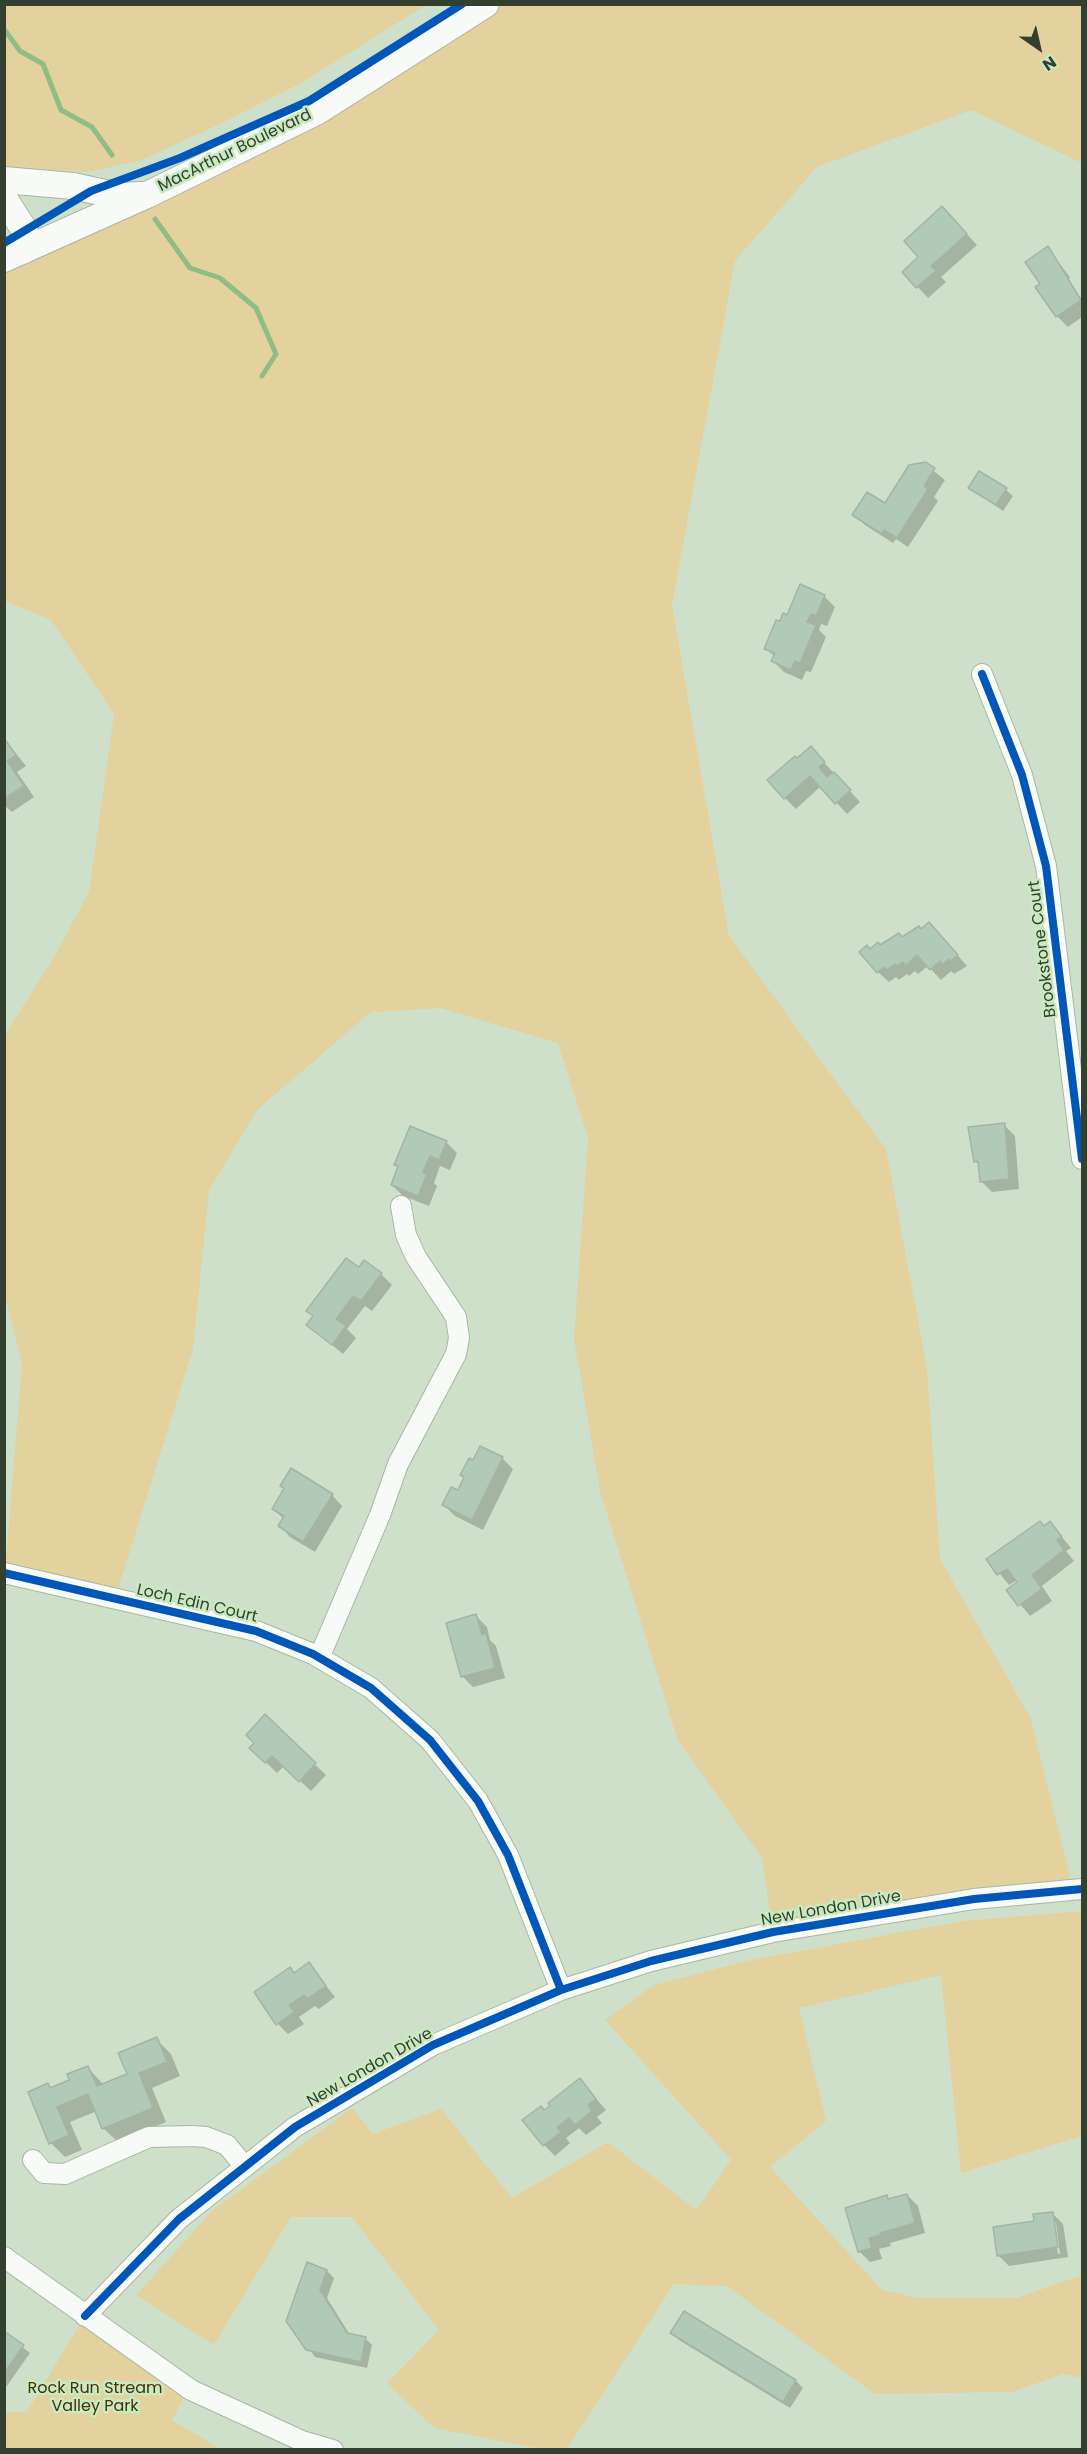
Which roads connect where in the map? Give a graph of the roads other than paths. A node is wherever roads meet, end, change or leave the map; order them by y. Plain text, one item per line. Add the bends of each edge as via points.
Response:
1 (486, 4) edge
2 (4, 180) edge
3 (147, 195) junction
4 (4, 198) edge
5 (4, 229) edge
6 (14, 255) edge
7 (982, 674) dead end
8 (1083, 1159) edge
9 (401, 1206) dead end
10 (4, 1573) edge
11 (320, 1658) junction
12 (1083, 1889) edge
13 (561, 1990) junction
14 (33, 2160) dead end
15 (245, 2167) junction
16 (4, 2257) edge
17 (85, 2316) junction
18 (301, 2445) edge
19 (333, 2450) edge

1 - 3 main road, MacArthur Boulevard via 318,111
2 - 3 main road via 73,186 119,196
3 - 6 main road, MacArthur Boulevard
4 - 6 main road via 25,231
5 - 6 main road
7 - 8 street, Brookstone Court via 1022,775 1046,866
9 - 11 street via 406,1235 456,1317 459,1338 456,1354 398,1464
10 - 11 street, Loch Edin Court via 256,1631
11 - 13 street, Loch Edin Court via 371,1688 430,1740 478,1801 508,1855
12 - 13 street, New London Drive via 974,1899 773,1932 651,1961
13 - 15 street, New London Drive via 433,2045 295,2127
14 - 15 street via 44,2173 65,2174 149,2137 192,2136 227,2145
15 - 17 street, New London Drive via 179,2219
16 - 17 street
17 - 18 street via 191,2390
18 - 19 street

